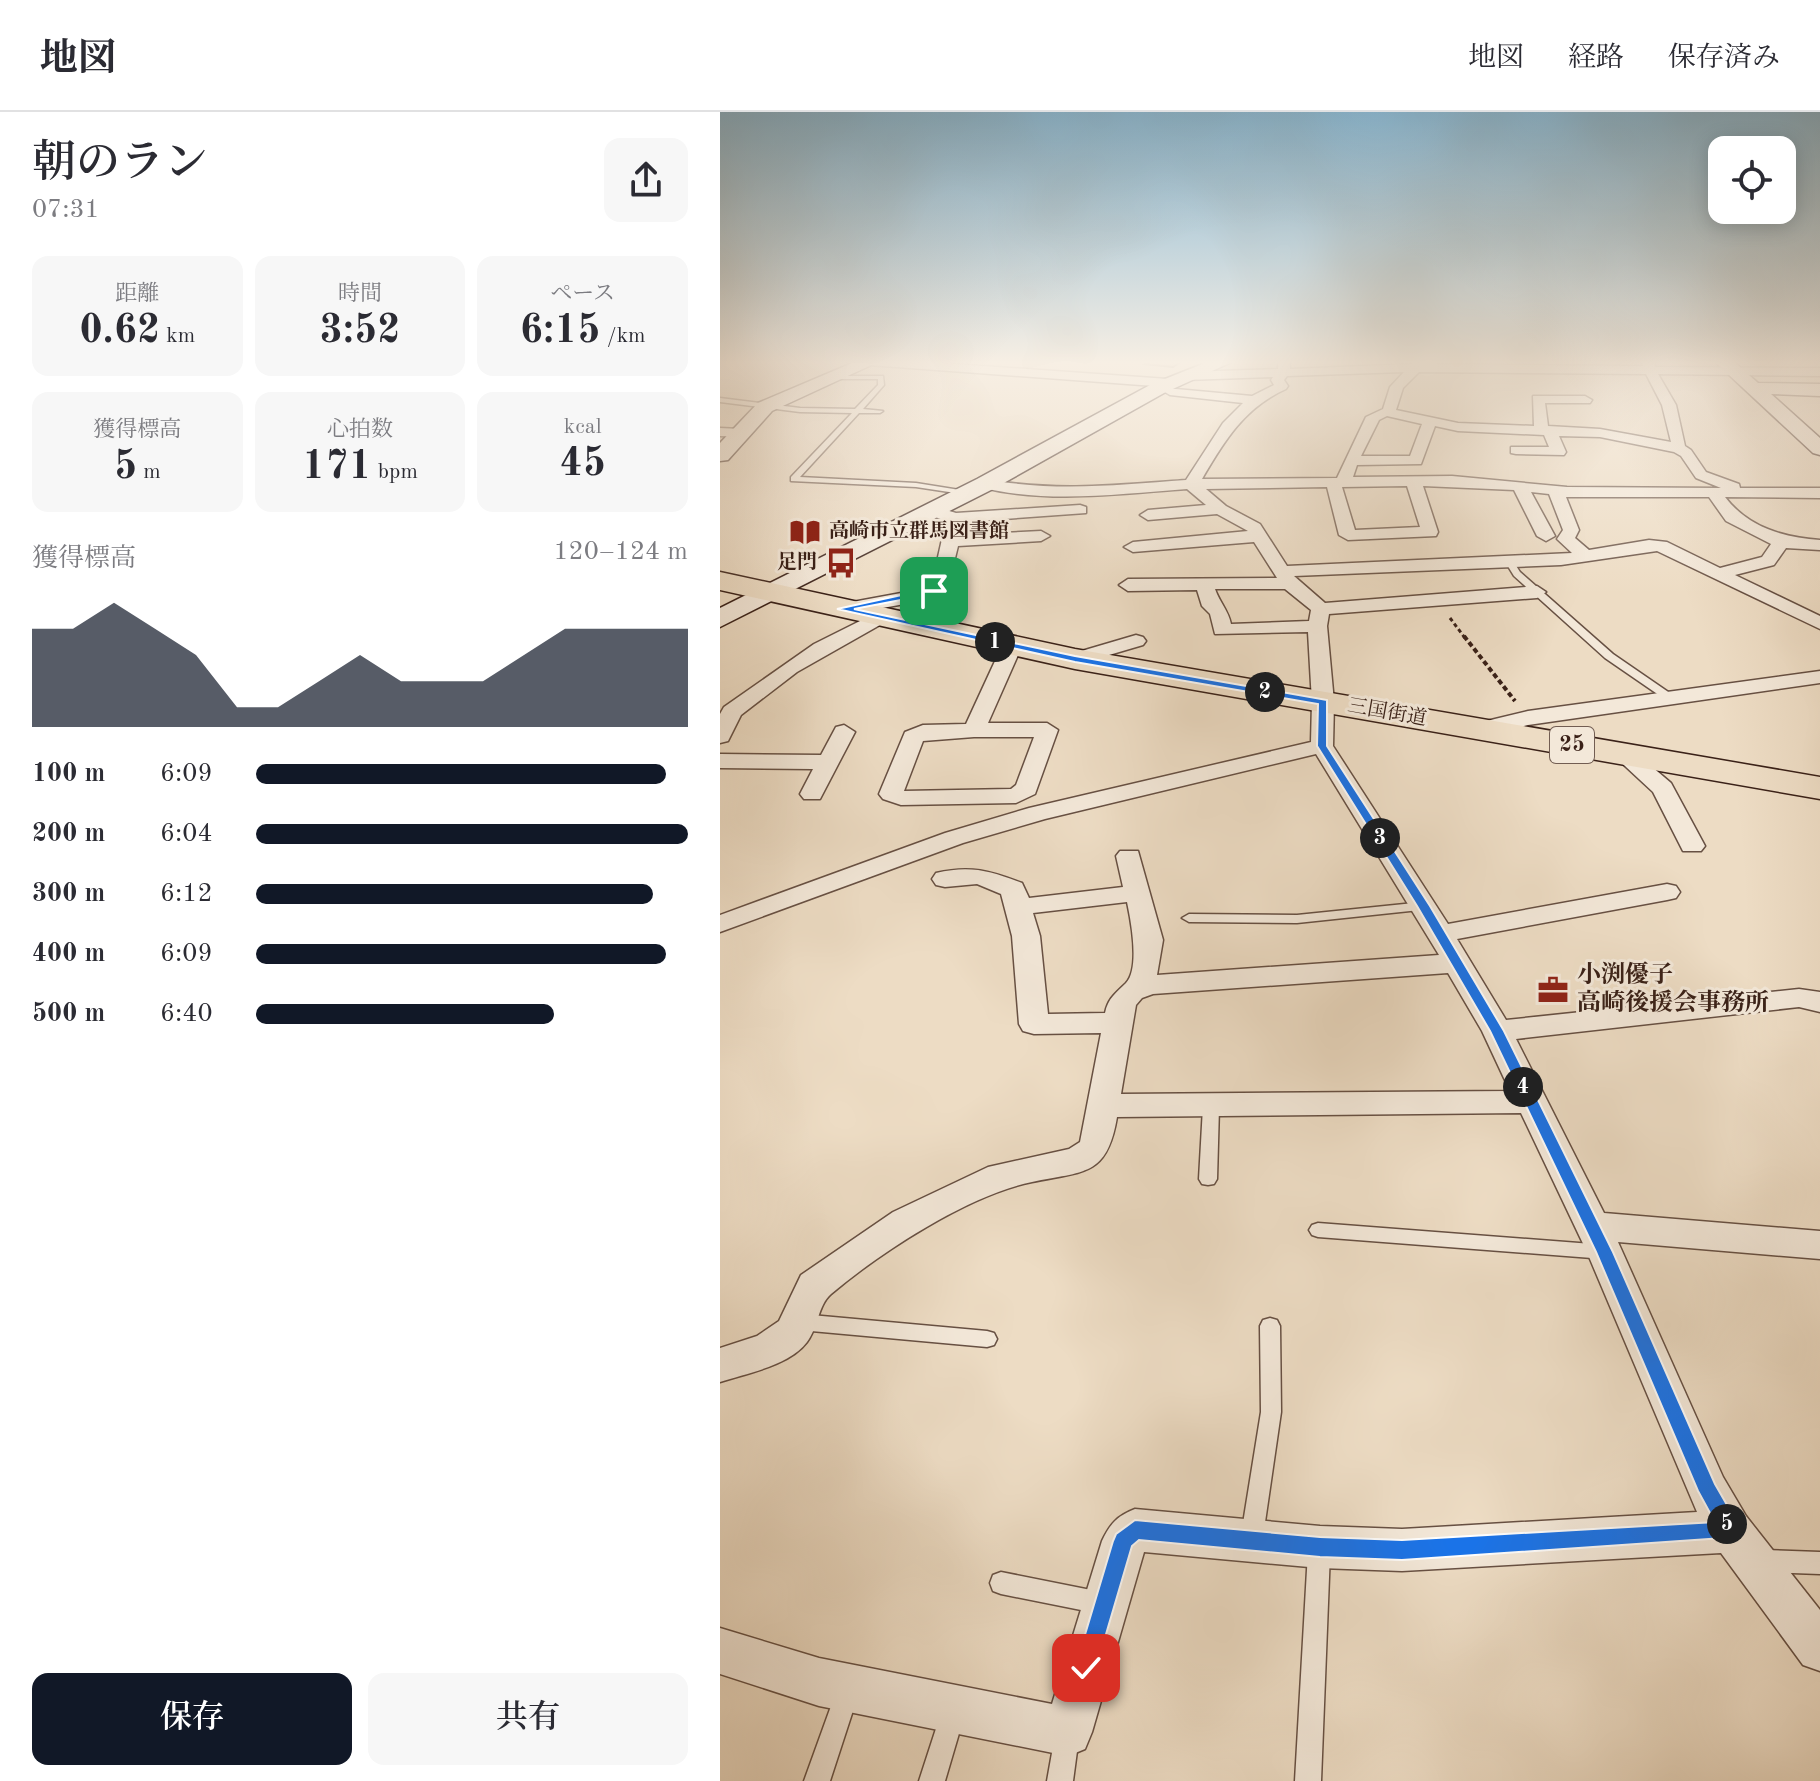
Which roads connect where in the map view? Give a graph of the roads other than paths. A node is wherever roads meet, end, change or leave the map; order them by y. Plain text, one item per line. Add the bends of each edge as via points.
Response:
1 (735, 439) edge
2 (832, 439) edge
3 (1067, 439) edge
4 (1218, 439) edge
5 (1362, 439) edge
6 (1424, 439) edge
7 (1551, 439) edge
8 (1631, 439) edge
9 (1677, 439) edge
10 (1673, 447) junction
11 (1516, 450) dead end
12 (720, 455) edge
13 (1351, 460) junction
14 (1338, 482) junction
15 (1414, 482) junction
16 (1191, 484) junction
17 (1519, 485) junction
18 (1559, 486) junction
19 (975, 489) junction
20 (1745, 491) junction
21 (1713, 492) junction
22 (1820, 493) edge
23 (1220, 509) junction
24 (1081, 510) dead end
25 (933, 511) junction
26 (1148, 515) dead end
27 (955, 518) junction
28 (1041, 536) dead end
29 (1259, 536) junction
30 (1546, 536) dead end
31 (950, 541) junction
32 (1781, 542) junction
33 (1820, 545) edge
34 (1133, 547) dead end
35 (1586, 556) junction
36 (1510, 563) junction
37 (1717, 574) junction
38 (1286, 577) junction
39 (720, 581) edge
40 (1128, 585) dead end
41 (1205, 586) junction
42 (1537, 592) junction
43 (773, 593) junction
44 (841, 609) junction
45 (880, 617) junction
46 (1319, 618) junction
47 (720, 619) edge
48 (1820, 623) edge
49 (1136, 641) dead end
50 (1012, 646) junction
51 (1075, 659) junction
52 (1820, 677) edge
53 (1673, 700) junction
54 (1323, 702) junction
55 (726, 712) edge
56 (1482, 729) junction
57 (974, 730) junction
58 (844, 732) dead end
59 (720, 736) edge
60 (1322, 746) junction
61 (1622, 753) junction
62 (720, 761) edge
63 (828, 762) junction
64 (1820, 788) edge
65 (812, 794) dead end
66 (1692, 846) dead end
67 (1129, 856) dead end
68 (945, 879) dead end
69 (1667, 892) dead end
70 (1138, 893) junction
71 (1018, 907) junction
72 (1189, 918) dead end
73 (720, 924) edge
74 (1441, 935) junction
75 (1141, 987) junction
76 (1820, 1002) edge
77 (1118, 1023) junction
78 (1497, 1031) junction
79 (1530, 1102) junction
80 (1103, 1106) junction
81 (1211, 1107) junction
82 (1208, 1179) dead end
83 (1318, 1230) dead end
84 (1598, 1239) junction
85 (1820, 1245) edge
86 (800, 1322) junction
87 (1270, 1326) dead end
88 (987, 1339) dead end
89 (720, 1365) edge
90 (1252, 1540) junction
91 (1742, 1545) junction
92 (1320, 1547) junction
93 (1820, 1563) edge
94 (1001, 1583) dead end
95 (1105, 1603) junction
96 (1820, 1648) edge
97 (720, 1651) edge
98 (848, 1688) junction
99 (954, 1709) junction
100 (1068, 1732) junction
101 (817, 1781) edge
102 (932, 1781) edge
103 (1060, 1781) edge
104 (1308, 1781) edge

1 - 12 main road
2 - 19 lane via 794,479
3 - 19 main road
4 - 16 street
5 - 13 street
6 - 13 street via 1416,461
7 - 11 street via 1559,452
8 - 10 street
9 - 10 street via 1679,444
10 - 20 street via 1686,453 1701,475
13 - 14 street
14 - 15 street
14 - 15 street via 1348,535 1430,532
14 - 16 street
15 - 17 street
16 - 19 street via 1074,493
16 - 23 street
17 - 18 street
17 - 30 street
18 - 21 street
18 - 35 street via 1571,530 1566,539
19 - 25 main road
20 - 21 street
20 - 22 street
21 - 32 street via 1732,517
23 - 26 street
23 - 29 street
24 - 27 street
25 - 27 street
25 - 43 main road
27 - 31 street
28 - 31 street
29 - 34 street
29 - 38 street
31 - 44 street via 940,587
32 - 33 street
32 - 37 street via 1768,561
35 - 36 street
35 - 37 street via 1661,546
36 - 38 street
36 - 42 lane
37 - 48 street
38 - 41 street
38 - 46 street
39 - 43 main road, 三国街道 / 25
40 - 41 street
41 - 46 street via 1222,630
42 - 46 street
42 - 53 lane via 1609,656
43 - 44 main road, 三国街道 / 25
43 - 47 main road
44 - 45 main road, 三国街道 / 25
45 - 50 main road, 三国街道 / 25
45 - 55 street via 821,648
46 - 54 street
49 - 51 street
50 - 51 main road, 三国街道 / 25
50 - 57 street
51 - 54 main road, 三国街道 / 25
52 - 53 street
53 - 56 street
54 - 56 main road, 三国街道 / 25
54 - 60 street
55 - 59 street
56 - 61 main road, 三国街道 / 25
57 - 57 street via 1047,730 1027,789 1016,796 891,794 913,737
58 - 63 street
60 - 73 street via 1038,813 954,838
60 - 74 street
61 - 64 main road, 三国街道 / 25
61 - 66 street via 1663,788
62 - 63 street
63 - 65 street
67 - 70 street
68 - 71 street via 991,880 1013,889
69 - 74 street
70 - 71 street
70 - 75 street via 1149,940
71 - 77 street via 1034,1024
72 - 74 lane via 1297,919
74 - 75 street
74 - 78 street
75 - 77 street via 1125,996
76 - 78 street via 1799,998
77 - 80 street
78 - 79 street
79 - 81 street
79 - 84 street
80 - 81 street
80 - 86 street via 1090,1153 1000,1176 906,1222 814,1286
81 - 82 lane
83 - 84 lane
84 - 85 street
84 - 91 street via 1708,1491
86 - 88 lane
86 - 89 street via 769,1349
87 - 90 lane via 1271,1412
90 - 92 street
90 - 95 street via 1135,1530 1124,1541
91 - 92 street
91 - 93 lane
91 - 96 street
92 - 104 lane
94 - 95 lane
95 - 100 street
97 - 98 street
98 - 99 street
98 - 101 lane
99 - 100 street
99 - 102 lane
100 - 103 lane

